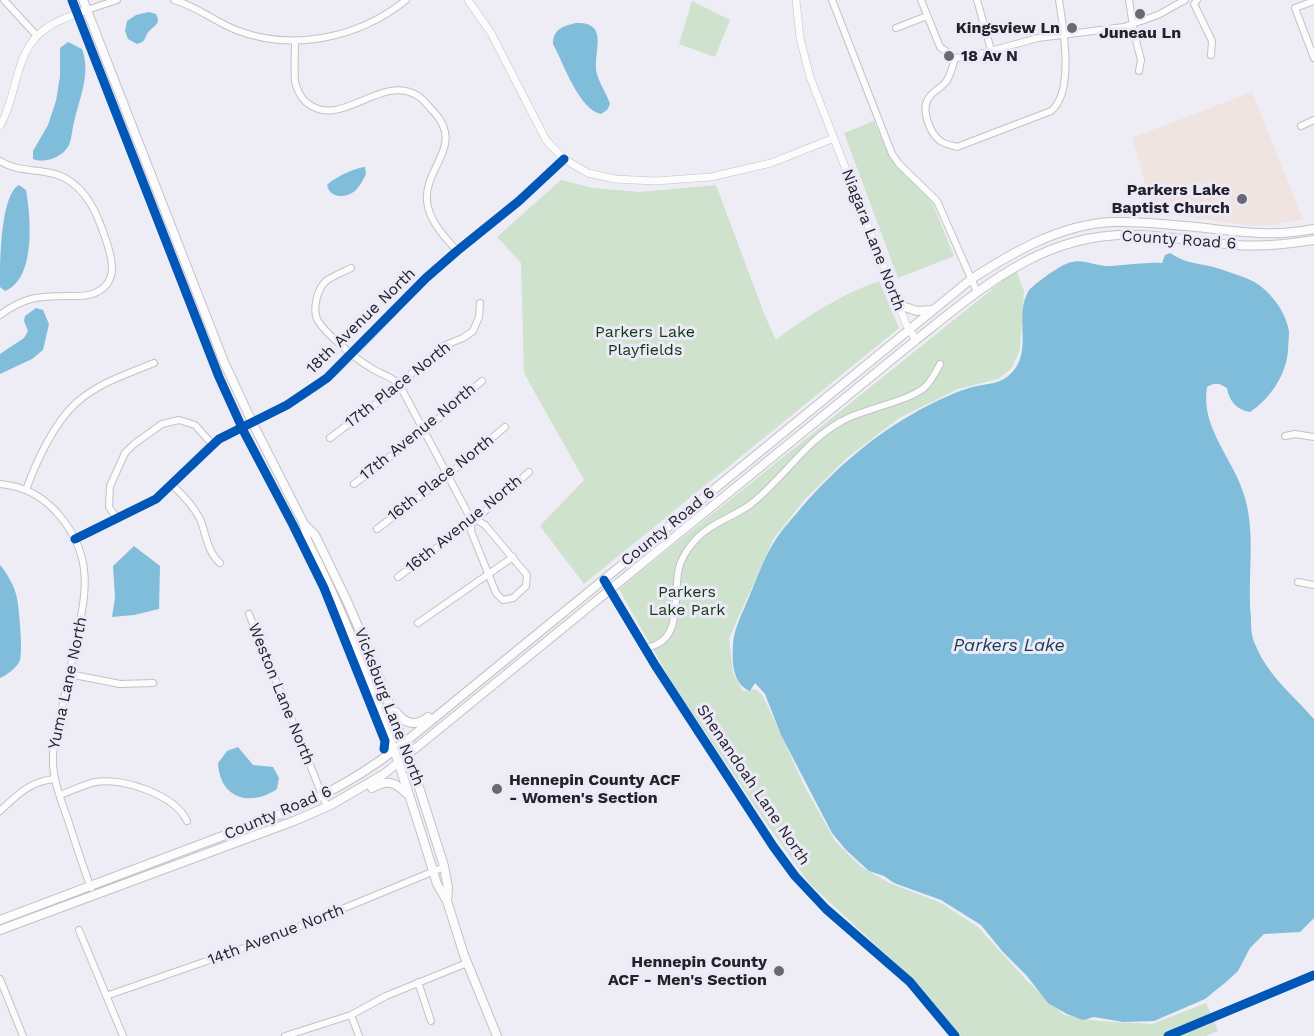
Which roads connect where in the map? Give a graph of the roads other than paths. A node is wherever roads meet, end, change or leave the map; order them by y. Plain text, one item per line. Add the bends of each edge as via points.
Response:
1 (4, 0) edge
2 (83, 0) edge
3 (117, 0) edge
4 (174, 0) edge
5 (406, 0) edge
6 (468, 0) edge
7 (796, 0) edge
8 (832, 0) edge
9 (921, 0) edge
10 (977, 0) edge
11 (1059, 0) edge
12 (1129, 0) edge
13 (1185, 0) edge
14 (1197, 0) edge
15 (1314, 1) edge
16 (87, 10) junction
17 (927, 16) junction
18 (1132, 25) junction
19 (896, 28) dead end
20 (1065, 35) junction
21 (37, 36) junction
22 (295, 41) junction
23 (991, 50) junction
24 (1211, 55) dead end
25 (955, 58) junction
26 (1314, 58) edge
27 (1139, 71) dead end
28 (1314, 120) edge
29 (0, 126) edge
30 (1301, 126) dead end
31 (834, 138) junction
32 (564, 159) junction
33 (0, 161) edge
34 (1314, 229) edge
35 (1314, 240) edge
36 (457, 251) junction
37 (351, 268) dead end
38 (970, 280) junction
39 (977, 292) junction
40 (480, 303) dead end
41 (899, 305) junction
42 (935, 309) junction
43 (0, 315) edge
44 (909, 329) junction
45 (916, 340) junction
46 (352, 354) junction
47 (154, 363) dead end
48 (940, 364) dead end
49 (482, 381) dead end
50 (399, 384) junction
51 (252, 422) junction
52 (505, 427) dead end
53 (425, 430) junction
54 (1285, 436) dead end
55 (1314, 437) edge
56 (330, 438) dead end
57 (212, 444) junction
58 (530, 472) dead end
59 (448, 475) junction
60 (0, 484) edge
61 (354, 484) dead end
62 (172, 485) junction
63 (26, 490) junction
64 (117, 519) junction
65 (472, 521) junction
66 (304, 524) junction
67 (377, 528) dead end
68 (75, 539) junction
69 (513, 557) junction
70 (220, 563) dead end
71 (489, 575) junction
72 (398, 577) dead end
73 (604, 580) junction
74 (1298, 582) dead end
75 (1314, 585) edge
76 (611, 590) junction
77 (249, 614) dead end
78 (418, 623) dead end
79 (645, 648) junction
80 (69, 674) junction
81 (153, 683) dead end
82 (475, 685) junction
83 (387, 697) junction
84 (404, 743) junction
85 (395, 750) junction
86 (409, 755) junction
87 (399, 763) junction
88 (55, 779) junction
89 (60, 795) junction
90 (322, 796) junction
91 (409, 796) junction
92 (329, 806) junction
93 (0, 811) edge
94 (187, 821) dead end
95 (444, 867) junction
96 (433, 872) junction
97 (92, 890) junction
98 (447, 901) junction
99 (0, 920) edge
100 (0, 930) edge
101 (79, 930) dead end
102 (467, 963) junction
103 (0, 979) edge
104 (418, 982) junction
105 (106, 996) junction
106 (351, 1016) junction
107 (431, 1021) dead end
108 (23, 1036) edge
109 (123, 1036) edge
110 (285, 1036) edge
111 (359, 1036) edge
112 (497, 1036) edge
113 (955, 1036) edge

1 - 21 street
2 - 16 main road, Vicksburg Lane North
3 - 16 street
4 - 22 street via 239,31
5 - 22 street via 359,28 340,35
6 - 32 street via 491,33 539,129
7 - 31 street, Niagara Lane North via 802,49
8 - 38 street via 892,154 937,201
9 - 17 street
10 - 23 street
11 - 20 street
12 - 18 street
13 - 18 street
14 - 24 street via 1194,4 1212,41
15 - 26 street via 1295,8
16 - 21 street via 49,26
16 - 51 main road, Vicksburg Lane North via 199,300
17 - 19 street
17 - 25 street via 940,47
18 - 20 street
18 - 27 street via 1142,60
20 - 23 street
20 - 25 street via 1062,98 1057,106 957,147 940,141 924,111 929,97 945,83
21 - 29 street via 24,52 9,109
22 - 36 street via 296,82 302,98 316,108 332,111 398,90 418,97 440,118 446,146 428,184 427,201 436,225
23 - 25 street
28 - 30 street
31 - 32 street via 766,164 683,180 602,177
31 - 41 street, Niagara Lane North
32 - 36 street, 18th Avenue North
33 - 43 street via 65,178 85,194 98,217 113,263 113,271 101,290 90,295 32,297
34 - 38 main road, County Road 6 via 1271,234 1147,223 1101,224 1035,242
35 - 39 main road, County Road 6 via 1239,245 1110,236 1046,251 992,279
36 - 46 street, 18th Avenue North
37 - 46 street via 321,287 315,310 319,322
38 - 39 street
38 - 42 main road, County Road 6
39 - 45 main road, County Road 6
40 - 50 street, 17th Place North via 473,331 443,346
41 - 42 main road via 917,311
41 - 44 street, Niagara Lane North
42 - 44 main road, County Road 6
44 - 45 street, Niagara Lane North
44 - 73 main road, County Road 6
45 - 76 main road, County Road 6
46 - 50 street
46 - 51 street, 18th Avenue North via 308,392
47 - 63 street via 116,378 76,403 41,452
48 - 79 street via 924,388 914,394 858,413 825,431 752,504 695,540 680,566 671,631 658,644
49 - 53 street, 17th Avenue North
50 - 53 street
50 - 56 street, 17th Place North
51 - 57 street, 18th Avenue North
51 - 66 main road, Vicksburg Lane North
52 - 59 street, 16th Place North
53 - 59 street
53 - 61 street, 17th Avenue North
54 - 55 street
57 - 62 street, 18th Avenue North
57 - 64 street via 195,425 179,420 162,424 134,444 125,453 110,486 109,507
58 - 65 street, 16th Avenue North
59 - 65 street
59 - 67 street, 16th Place North
60 - 63 street
62 - 64 street, 18th Avenue North via 146,506
62 - 70 street via 192,505
63 - 68 street via 57,512
64 - 68 street, 18th Avenue North
65 - 69 street via 482,522
65 - 71 street via 471,531
65 - 72 street, 16th Avenue North
66 - 83 main road, Vicksburg Lane North via 315,535 340,586
66 - 85 main road, Vicksburg Lane North via 307,540
68 - 80 street, Yuma Lane North via 84,564 86,591
69 - 71 street
69 - 71 street via 527,575 526,586 513,598 503,600
71 - 78 street
73 - 76 street, Shenandoah Lane North
73 - 82 main road, County Road 6
74 - 75 street
76 - 79 street, Shenandoah Lane North
76 - 86 main road, County Road 6
77 - 90 street, Weston Lane North
79 - 113 street, Shenandoah Lane North via 795,876 826,909 910,982
80 - 81 street via 120,684
80 - 88 street, Yuma Lane North via 53,755
82 - 83 main road via 460,691 415,724 401,718
82 - 84 main road, County Road 6
83 - 84 main road, Vicksburg Lane North
84 - 85 main road, County Road 6
84 - 86 main road, Vicksburg Lane North
85 - 87 main road, Vicksburg Lane North
85 - 90 main road, County Road 6 via 366,772
86 - 87 main road, County Road 6
86 - 95 main road, Vicksburg Lane North
87 - 91 main road, Vicksburg Lane North
87 - 92 main road, County Road 6
88 - 89 street, Yuma Lane North
88 - 93 street via 25,788
89 - 94 street via 97,782 114,782 162,797 182,811
89 - 97 street, Yuma Lane North
90 - 92 street, Weston Lane North
90 - 97 main road, County Road 6
91 - 92 main road via 398,785 384,782 347,802
91 - 96 main road, Vicksburg Lane North
92 - 97 main road, County Road 6
95 - 96 street, 14th Avenue North
95 - 98 main road, Vicksburg Lane North
96 - 98 main road, Vicksburg Lane North
96 - 105 street, 14th Avenue North via 267,940
97 - 99 main road, County Road 6
97 - 100 main road, County Road 6
98 - 102 main road, Vicksburg Lane North
101 - 105 street
102 - 104 street
102 - 112 main road, Vicksburg Lane North
103 - 108 street
104 - 106 street
104 - 107 street
105 - 109 street
106 - 110 street
106 - 111 street

